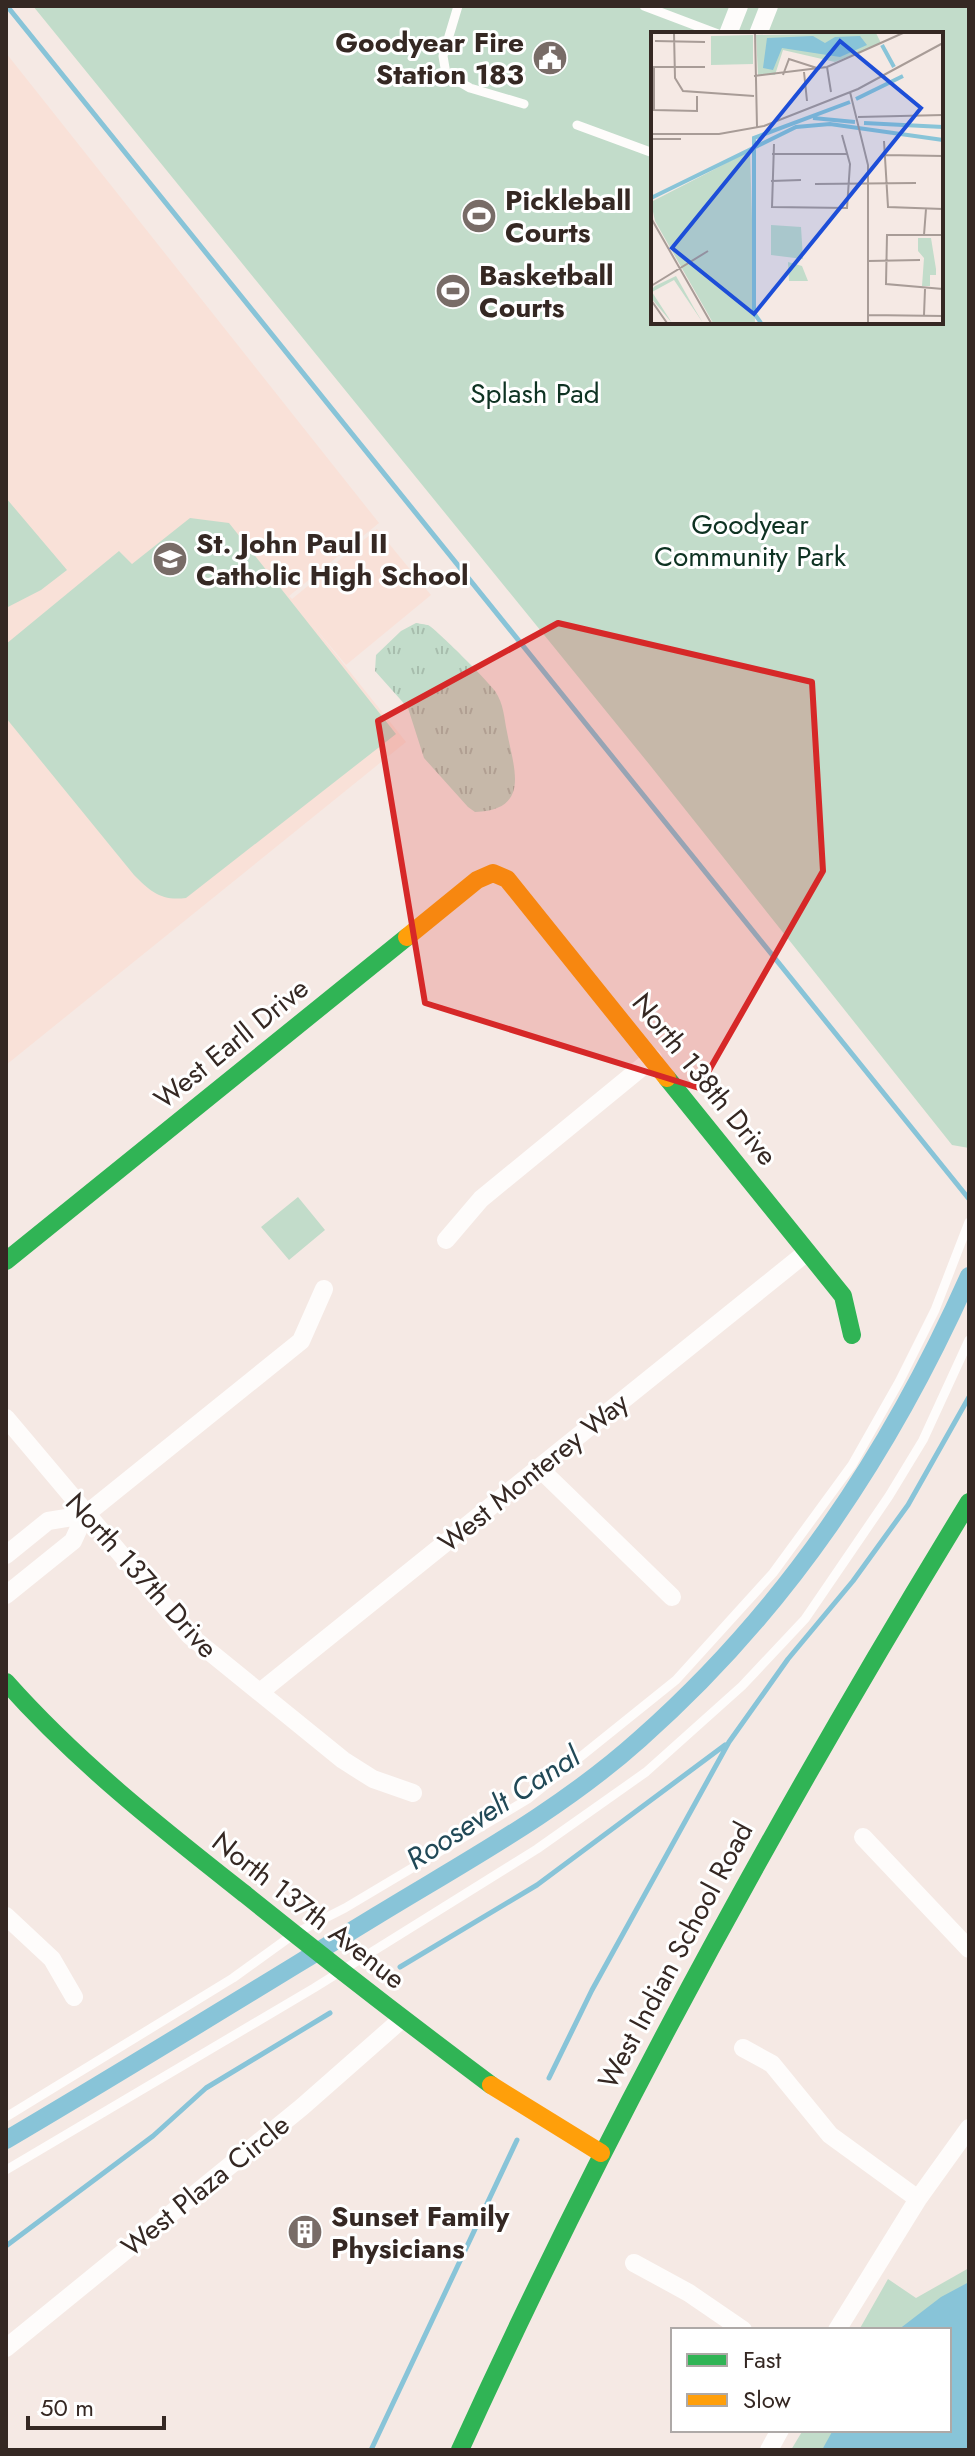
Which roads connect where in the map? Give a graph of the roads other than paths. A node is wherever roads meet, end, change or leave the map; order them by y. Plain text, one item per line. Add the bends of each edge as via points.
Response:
1 (458, 6) edge
2 (644, 6) edge
3 (739, 6) edge
4 (769, 6) edge
5 (713, 32) edge
6 (729, 32) edge
7 (759, 32) edge
8 (524, 104) dead end
9 (577, 125) dead end
10 (651, 152) edge
11 (493, 873) joint
12 (653, 1058) junction
13 (969, 1222) edge
14 (446, 1240) dead end
15 (807, 1252) junction
16 (6, 1261) edge
17 (324, 1289) dead end
18 (852, 1335) dead end
19 (969, 1340) edge
20 (6, 1418) edge
21 (539, 1468) junction
22 (969, 1502) edge
23 (85, 1515) junction
24 (6, 1555) edge
25 (6, 1595) edge
26 (672, 1597) dead end
27 (6, 1682) edge
28 (260, 1692) junction
29 (413, 1793) dead end
30 (863, 1837) dead end
31 (6, 1916) edge
32 (297, 1936) junction
33 (969, 1949) edge
34 (336, 1967) junction
35 (74, 1997) dead end
36 (402, 2019) junction
37 (743, 2048) dead end
38 (6, 2117) edge
39 (969, 2128) edge
40 (601, 2153) junction
41 (961, 2154) edge
42 (6, 2170) edge
43 (918, 2199) junction
44 (634, 2263) dead end
45 (740, 2328) edge
46 (838, 2328) edge
47 (6, 2348) edge
48 (779, 2432) edge
49 (460, 2450) edge
50 (769, 2450) edge

1 - 8 lane via 443,56 446,74 470,88
2 - 5 lane
3 - 6 street
4 - 7 street
9 - 10 lane
11 - 12 street, North 138th Drive via 507,879
11 - 16 street, West Earll Drive via 477,880
12 - 14 street via 481,1199
12 - 15 street, North 138th Drive
13 - 32 lane via 935,1310 874,1429 813,1521 718,1637 676,1680 528,1799
15 - 18 street, North 138th Drive via 843,1296
15 - 21 street, West Monterey Way
17 - 23 street via 301,1341
19 - 34 lane via 923,1440 889,1496 805,1619 742,1686 646,1772 549,1840
20 - 23 street, North 137th Drive
21 - 26 street
21 - 28 street, West Monterey Way
22 - 40 street, West Indian School Road via 783,1814
23 - 24 street via 48,1521
23 - 25 street via 73,1541
23 - 28 street, North 137th Drive via 189,1635
27 - 32 street, North 137th Avenue via 87,1766
28 - 29 street, North 137th Drive via 343,1760 373,1779
30 - 33 street
31 - 35 street via 52,1959
32 - 34 street, North 137th Avenue
32 - 38 lane
34 - 36 street, North 137th Avenue
34 - 42 lane
36 - 40 street, North 137th Avenue via 517,2102
36 - 47 street, West Plaza Circle
37 - 43 street via 772,2064 830,2135
39 - 41 street
40 - 49 street, West Indian School Road
41 - 43 street
43 - 46 street
44 - 45 street
48 - 50 street

